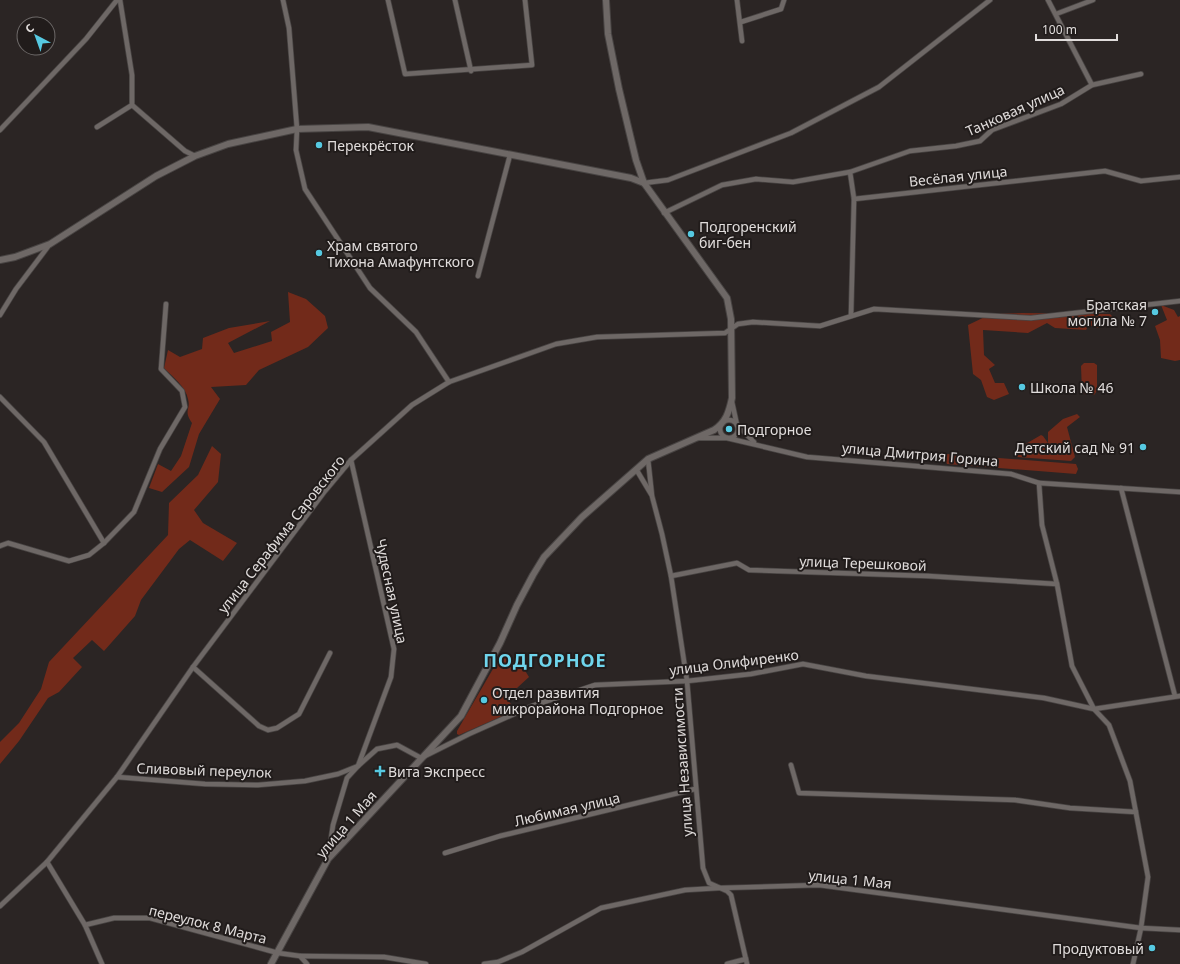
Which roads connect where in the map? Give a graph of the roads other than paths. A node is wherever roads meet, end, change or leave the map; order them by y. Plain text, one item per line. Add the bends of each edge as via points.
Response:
1 (116, 0) edge
2 (120, 0) edge
3 (284, 0) edge
4 (388, 0) edge
5 (455, 0) edge
6 (525, 0) edge
7 (606, 0) edge
8 (737, 0) edge
9 (784, 0) edge
10 (990, 0) edge
11 (1048, 0) edge
12 (1093, 0) edge
13 (1056, 14) junction
14 (741, 22) junction
15 (742, 41) dead end
16 (471, 70) junction
17 (1141, 74) dead end
18 (1092, 85) junction
19 (132, 105) junction
20 (97, 127) dead end
21 (297, 129) junction
22 (0, 130) edge
23 (510, 155) junction
24 (195, 156) junction
25 (850, 172) junction
26 (1180, 177) edge
27 (644, 183) junction
28 (854, 199) junction
29 (664, 213) junction
30 (50, 244) junction
31 (0, 260) edge
32 (478, 276) dead end
33 (1180, 301) edge
34 (166, 304) dead end
35 (0, 315) edge
36 (851, 316) junction
37 (731, 328) junction
38 (449, 382) junction
39 (0, 397) edge
40 (732, 398) junction
41 (722, 424) junction
42 (737, 425) junction
43 (697, 438) junction
44 (727, 438) junction
45 (759, 445) junction
46 (648, 459) junction
47 (351, 460) junction
48 (636, 469) junction
49 (1039, 483) junction
50 (1121, 488) junction
51 (1180, 492) edge
52 (652, 496) junction
53 (104, 543) junction
54 (0, 546) edge
55 (671, 576) junction
56 (1057, 584) junction
57 (330, 653) dead end
58 (193, 667) junction
59 (687, 681) junction
60 (1177, 696) edge
61 (1094, 709) junction
62 (461, 716) joint
63 (421, 758) junction
64 (791, 765) dead end
65 (358, 766) junction
66 (117, 778) junction
67 (695, 789) junction
68 (1136, 812) junction
69 (445, 853) dead end
70 (328, 859) junction
71 (47, 862) junction
72 (719, 888) junction
73 (0, 906) edge
74 (85, 925) junction
75 (1141, 928) junction
76 (1180, 930) edge
77 (278, 953) junction
78 (300, 956) junction
79 (746, 962) edge
80 (102, 964) edge
81 (271, 964) edge
82 (307, 964) edge
83 (426, 964) edge
84 (484, 964) edge
85 (727, 964) edge
86 (1133, 964) edge

1 - 22 street via 86,39
2 - 19 street via 132,75
3 - 21 street via 290,28
4 - 16 street via 405,74
5 - 16 street
6 - 16 street via 532,65
7 - 27 street via 608,34 619,89
8 - 14 street
9 - 14 street via 781,9
10 - 27 street via 872,90 791,132 668,180
11 - 13 street
12 - 13 street
13 - 18 street
14 - 15 street
17 - 18 street, Танковая улица
18 - 25 street, Танковая улица via 1061,104 992,130 980,141 910,151
19 - 20 street
19 - 24 street via 185,151
21 - 23 street via 368,127
21 - 24 street via 228,144
21 - 38 street via 296,150 305,189 370,288 416,332
23 - 27 street via 631,178
23 - 32 street
24 - 30 street via 156,176
25 - 28 street
25 - 29 street, Танковая улица via 793,182 756,179 722,185
26 - 28 street, Весёлая улица via 1141,181 1106,171
27 - 29 street
28 - 36 street
29 - 37 street via 724,294 730,308
30 - 31 street
30 - 35 street
33 - 36 street, улица Серафима Саровского via 1031,318 874,309
34 - 53 street via 161,369 182,391 185,407 160,449 134,512
36 - 37 street, улица Серафима Саровского via 820,326 753,322 738,324
37 - 38 street, улица Серафима Саровского via 725,333 597,337 556,344
37 - 40 street
38 - 47 street, улица Серафима Саровского via 412,405
39 - 53 street via 44,442
40 - 41 street via 730,410
40 - 42 street
41 - 42 street via 730,421
41 - 43 street
41 - 44 street via 721,432
42 - 44 street via 737,433
42 - 45 street via 746,436
43 - 44 street, улица Дмитрия Горина
43 - 46 street, улица Дмитрия Горина
44 - 45 street, улица Дмитрия Горина
45 - 49 street, улица Дмитрия Горина via 807,457 1010,474
46 - 48 street, улица Дмитрия Горина
46 - 52 street
47 - 58 street, улица Серафима Саровского
47 - 65 street, Чудесная улица via 394,649 391,677
48 - 52 street
48 - 62 street, улица Дмитрия Горина via 582,517 544,557
49 - 50 street, улица Дмитрия Горина
49 - 56 street via 1042,525
50 - 51 street, улица Дмитрия Горина
50 - 60 street
52 - 55 street, улица Независимости
53 - 54 street via 89,555 69,561 8,544
55 - 56 street, улица Терешковой via 737,563 749,570 928,576
55 - 59 street, улица Независимости
56 - 61 street via 1072,666
57 - 58 street via 299,714 277,728 268,730 259,726
58 - 66 street, улица Серафима Саровского
59 - 61 street, улица Олифиренко via 751,674 803,664 874,677 1044,698
59 - 63 street, улица Олифиренко via 595,685 532,706
59 - 67 street, улица Независимости
60 - 61 street, улица Олифиренко
61 - 68 street via 1109,724 1130,781
62 - 63 street, улица 1 Мая
63 - 65 street, Сливовый переулок via 397,745 377,750
63 - 70 street, улица 1 Мая
64 - 68 street via 799,793 1015,800 1070,808
65 - 66 street, Сливовый переулок via 338,774 305,781 258,785
65 - 70 street, Чудесная улица via 347,778 333,826
66 - 71 street, улица Серафима Саровского
67 - 69 street, Любимая улица via 500,836
67 - 72 street, улица Независимости via 705,876 709,883
68 - 75 street via 1148,876
70 - 77 street, улица 1 Мая
71 - 73 street, улица Серафима Саровского
71 - 74 street
72 - 75 street, улица 1 Мая via 819,885
72 - 79 street, улица Независимости via 731,895
72 - 84 street, улица 1 Мая via 685,890 601,908 522,952 498,962
74 - 77 street, переулок 8 Марта via 114,918 150,918
74 - 80 street
75 - 76 street, улица 1 Мая
75 - 86 street
77 - 78 street, переулок 8 Марта
77 - 81 street, улица 1 Мая
78 - 82 street
78 - 83 street via 384,957
79 - 85 street

